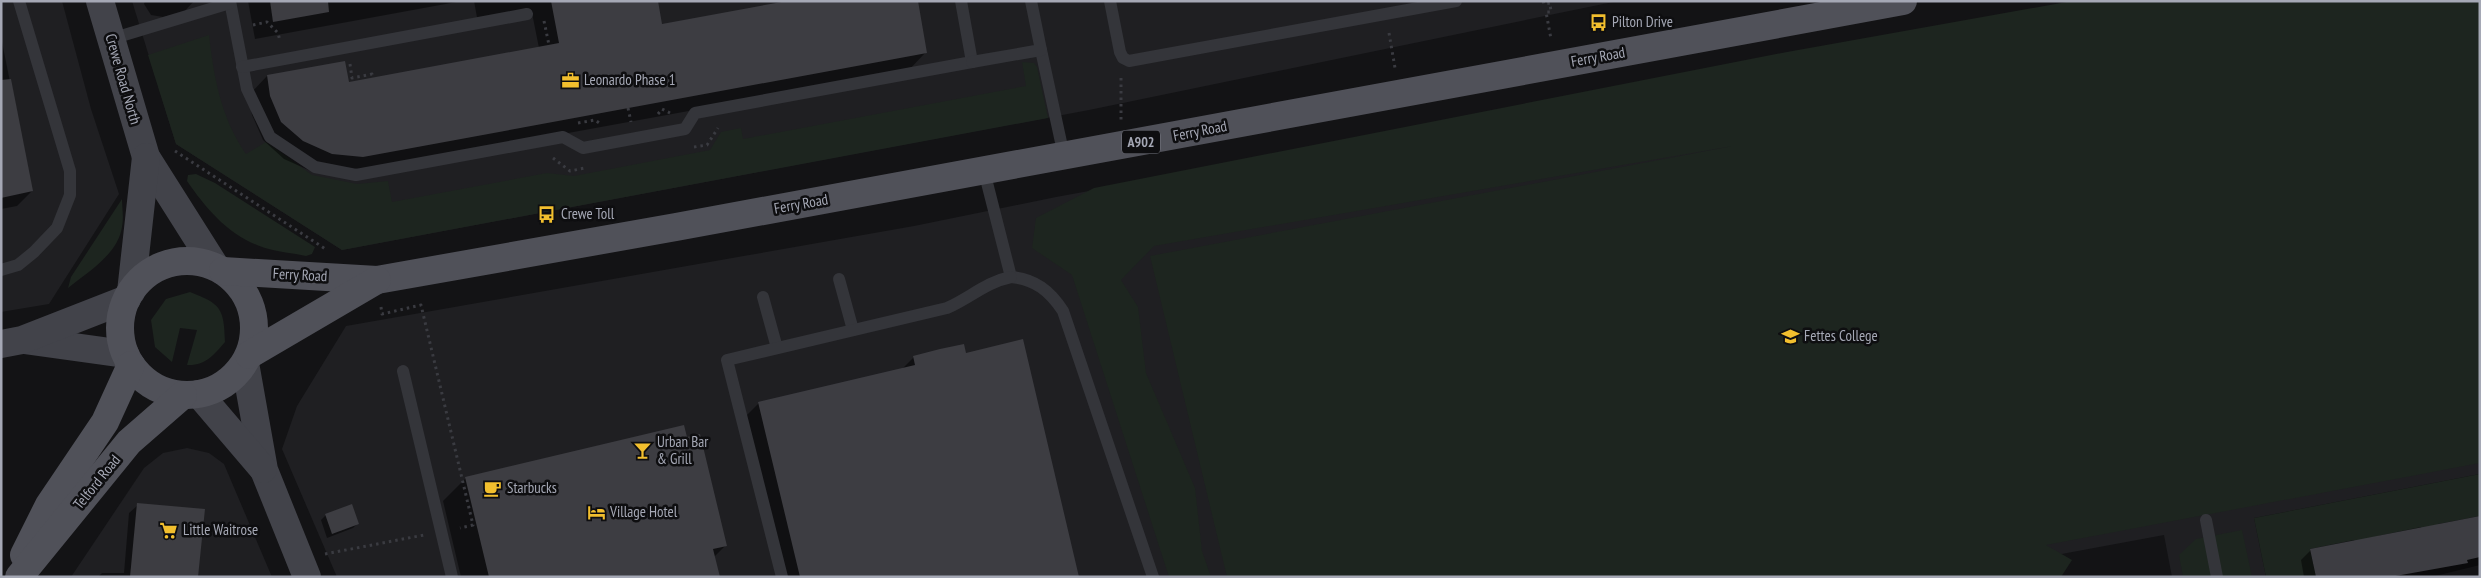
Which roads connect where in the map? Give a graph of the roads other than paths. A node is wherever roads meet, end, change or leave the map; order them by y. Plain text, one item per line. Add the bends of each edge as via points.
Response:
1 (100, 1) edge
2 (961, 1) edge
3 (1031, 1) edge
4 (1110, 1) edge
5 (1456, 1) edge
6 (1903, 1) edge
7 (21, 2) edge
8 (230, 2) edge
9 (527, 14) dead end
10 (111, 39) junction
11 (1041, 50) junction
12 (972, 62) junction
13 (242, 67) junction
14 (1064, 156) junction
15 (146, 157) junction
16 (984, 171) junction
17 (219, 269) junction
18 (1, 270) edge
19 (1011, 277) junction
20 (839, 279) dead end
21 (377, 280) junction
22 (129, 295) junction
23 (763, 297) dead end
24 (853, 330) junction
25 (12, 342) edge
26 (777, 348) junction
27 (128, 359) junction
28 (247, 359) junction
29 (403, 371) dead end
30 (191, 395) junction
31 (264, 470) junction
32 (2206, 520) dead end
33 (315, 566) edge
34 (14, 577) edge
35 (19, 577) edge
36 (452, 577) edge
37 (782, 577) edge
38 (1153, 577) edge
39 (2218, 577) edge

1 - 10 street, Crewe Road North
2 - 12 lane
3 - 11 lane
4 - 5 lane via 1120,52 1129,60
6 - 14 main road, Ferry Road / A902
7 - 18 lane via 70,171 70,196 57,228 18,265
8 - 10 lane
8 - 13 lane
9 - 13 lane
10 - 15 street, Crewe Road North
11 - 12 lane
11 - 14 lane
12 - 13 lane via 695,113 685,129 583,148 563,136 356,174 315,168 270,137 247,89
14 - 16 main road, Ferry Road / A902
15 - 17 street, Crewe Road North
15 - 22 street, Crewe Road North
16 - 19 lane
16 - 21 main road, Ferry Road / A902
17 - 21 main road, Ferry Road
17 - 22 main road via 199,262 168,264 141,279
17 - 28 main road via 245,294 252,308 254,340
19 - 24 lane via 986,285 947,308
19 - 38 lane via 1042,287 1063,311
20 - 24 lane
21 - 28 main road, Ferry Road
22 - 25 street
22 - 27 main road via 120,326
23 - 26 lane
24 - 26 lane
25 - 27 street
26 - 37 lane via 727,360
27 - 30 main road via 141,377 153,386 168,393
27 - 34 main road, Telford Road via 105,422 49,504
28 - 30 main road via 225,384
28 - 31 street
29 - 36 lane
30 - 31 street
30 - 35 main road, Telford Road via 129,442
31 - 33 street
32 - 39 lane

